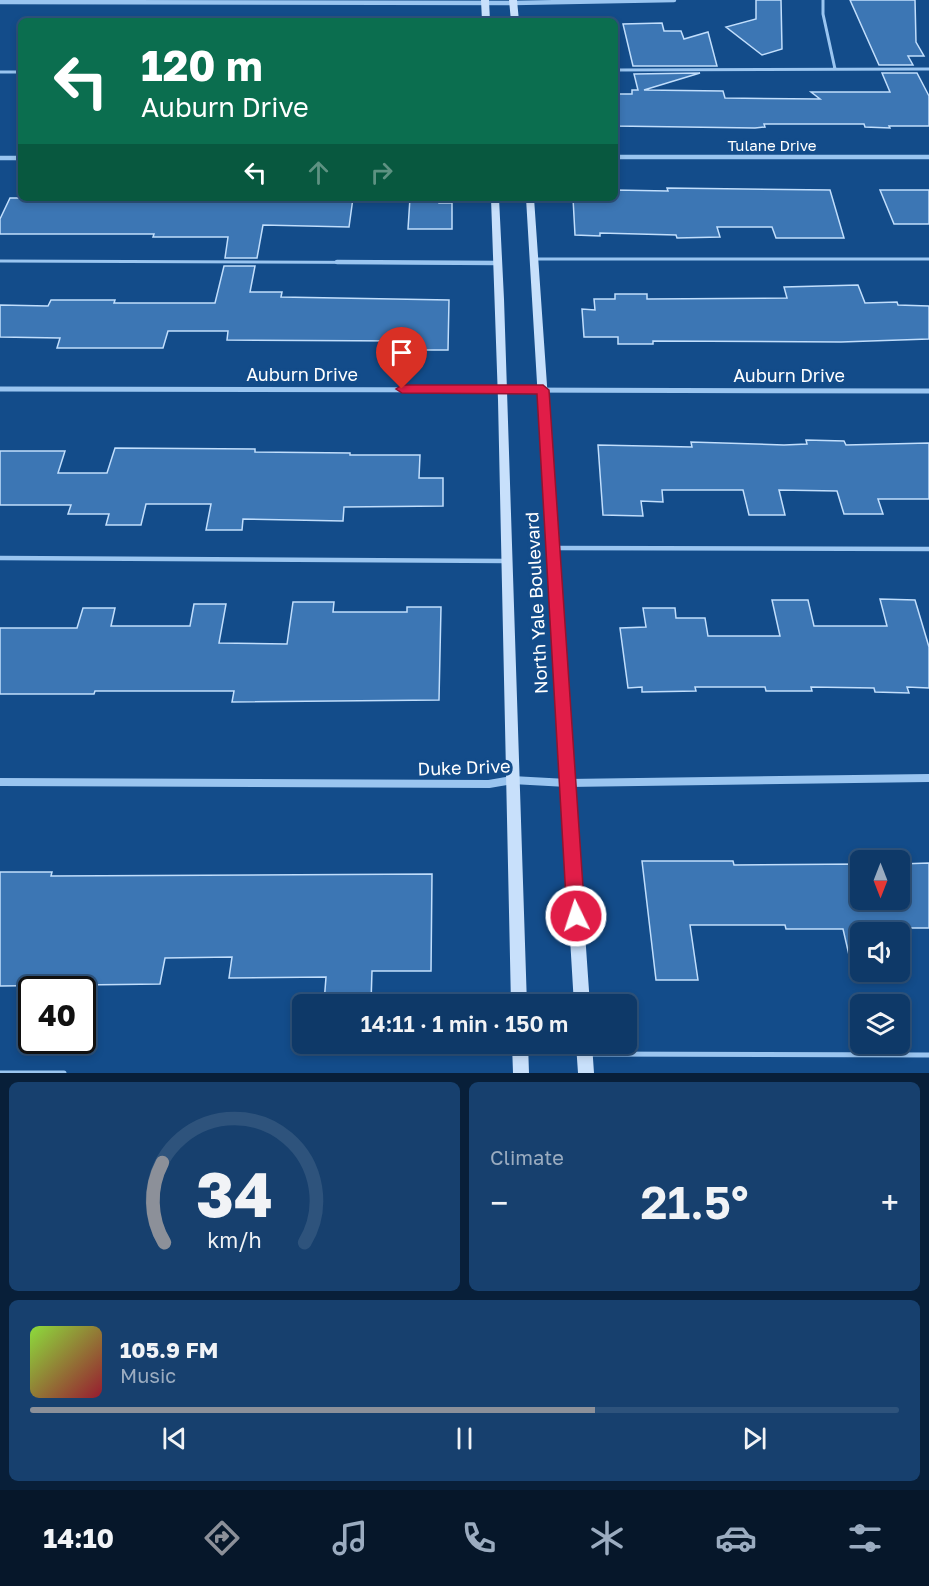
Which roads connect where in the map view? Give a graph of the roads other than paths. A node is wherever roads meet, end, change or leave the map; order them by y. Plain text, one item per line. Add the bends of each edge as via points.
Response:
1 (674, 0) edge
2 (824, 0) edge
3 (485, 1) edge
4 (0, 2) edge
5 (513, 2) edge
6 (486, 18) edge
7 (515, 18) edge
8 (835, 69) junction
9 (929, 69) edge
10 (618, 70) edge
11 (0, 72) edge
12 (18, 72) edge
13 (618, 157) edge
14 (929, 157) edge
15 (0, 158) edge
16 (18, 158) edge
17 (495, 201) edge
18 (530, 201) edge
19 (535, 259) junction
20 (929, 259) edge
21 (0, 261) edge
22 (498, 263) junction
23 (0, 389) edge
24 (504, 389) junction
25 (543, 390) junction
26 (929, 391) edge
27 (553, 548) junction
28 (929, 549) edge
29 (0, 558) edge
30 (507, 561) junction
31 (929, 778) edge
32 (512, 780) junction
33 (0, 782) edge
34 (567, 783) junction
35 (519, 994) edge
36 (581, 994) edge
37 (637, 1050) edge
38 (520, 1054) edge
39 (585, 1054) edge
40 (929, 1055) edge
41 (0, 1072) edge
42 (64, 1073) edge
43 (521, 1073) edge
44 (586, 1073) edge

1 - 5 street
2 - 8 lane via 823,14
3 - 4 street
3 - 5 street
3 - 6 street
5 - 7 street
8 - 9 lane
8 - 10 lane
11 - 12 lane
13 - 14 street, Tulane Drive
15 - 16 street
17 - 22 street, North Yale Boulevard
18 - 19 street, North Yale Boulevard
19 - 20 lane
19 - 25 street, North Yale Boulevard
21 - 22 lane
22 - 24 street, North Yale Boulevard
23 - 24 street, Auburn Drive
24 - 25 street, Auburn Drive
24 - 30 street, North Yale Boulevard
25 - 26 street, Auburn Drive
25 - 27 street, North Yale Boulevard
27 - 28 lane
27 - 34 street, North Yale Boulevard
29 - 30 lane
30 - 32 street, North Yale Boulevard
31 - 34 street, Duke Drive
32 - 33 street, Duke Drive via 489,784
32 - 34 street, Duke Drive
32 - 35 street, North Yale Boulevard
34 - 36 street, North Yale Boulevard
37 - 40 lane
38 - 43 street
39 - 44 street
41 - 42 lane

